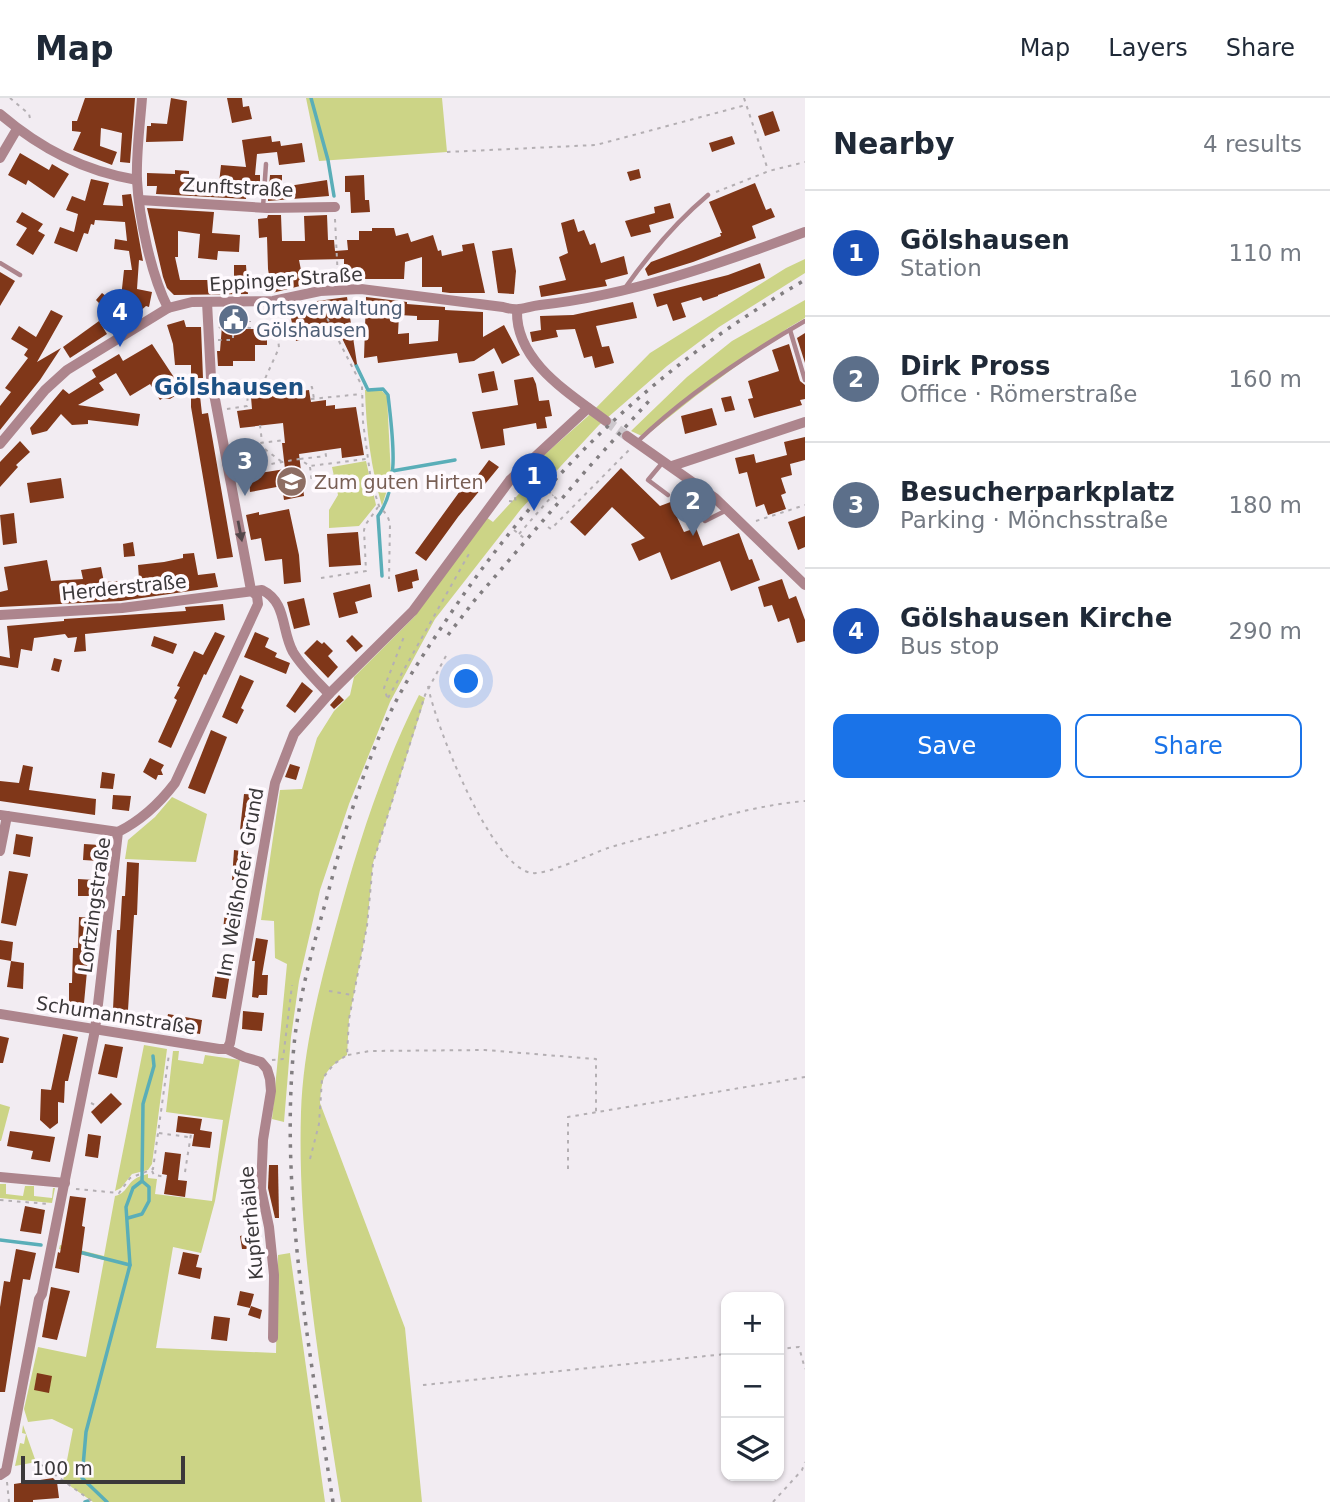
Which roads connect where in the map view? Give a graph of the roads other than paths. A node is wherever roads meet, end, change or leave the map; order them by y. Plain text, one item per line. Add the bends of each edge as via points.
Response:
1 (142, 98) edge
2 (0, 114) edge
3 (17, 129) junction
4 (0, 158) edge
5 (266, 164) dead end
6 (137, 180) junction
7 (708, 195) road end
8 (140, 200) junction
9 (335, 207) road end
10 (263, 208) junction
11 (805, 232) edge
12 (0, 263) edge
13 (19, 275) dead end
14 (622, 291) junction
15 (207, 302) junction
16 (168, 308) junction
17 (517, 311) junction
18 (805, 321) edge
19 (790, 330) junction
20 (805, 380) edge
21 (588, 408) junction
22 (606, 421) tunnel mouth
23 (805, 422) edge
24 (631, 443) joint
25 (0, 444) edge
26 (667, 464) junction
27 (668, 495) dead end
28 (727, 510) junction
29 (705, 522) dead end
30 (805, 584) edge
31 (251, 590) junction
32 (0, 615) edge
33 (329, 695) junction
34 (3, 815) edge
35 (118, 832) junction
36 (0, 851) edge
37 (0, 1014) edge
38 (95, 1030) junction
39 (227, 1048) junction
40 (0, 1177) edge
41 (67, 1186) junction
42 (273, 1338) dead end
43 (3, 1476) edge

1 - 6 street
2 - 3 street
3 - 4 street
3 - 6 street via 65,159
5 - 10 lane
6 - 8 street
7 - 14 lane via 688,212
8 - 10 street, Zunftstraße
8 - 16 street via 149,254
9 - 10 street, Zunftstraße
11 - 14 street, Eppinger Straße
12 - 13 lane
14 - 17 street, Eppinger Straße
15 - 16 street, Eppinger Straße
15 - 17 street, Eppinger Straße via 274,301 320,291 360,289
15 -> 31 street via 211,378
16 - 25 street, Eppinger Straße via 62,375
17 - 21 street via 521,340 534,360
18 - 19 lane
19 - 20 lane
19 - 24 lane via 753,352
21 - 22 street
21 - 33 street, Im Weißhofer Grund via 486,510 424,596
23 - 26 street
24 - 26 street
26 - 27 lane via 648,480
26 - 28 street
28 - 29 lane
28 - 30 street
31 - 32 street, Herderstraße via 122,608
31 - 33 street via 271,594 293,651
31 - 35 street, Lortzingstraße via 258,604 175,783 138,822
33 - 39 street, Im Weißhofer Grund via 294,734 275,783
34 - 35 street
34 - 36 street
35 - 38 street, Lortzingstraße
37 - 38 street, Schumannstraße
38 - 39 street, Schumannstraße
38 - 41 street, Lortzingstraße
39 - 42 street, Kupferhälde via 261,1062 271,1091 261,1189 274,1275
40 - 41 street
41 - 43 street, Lortzingstraße

